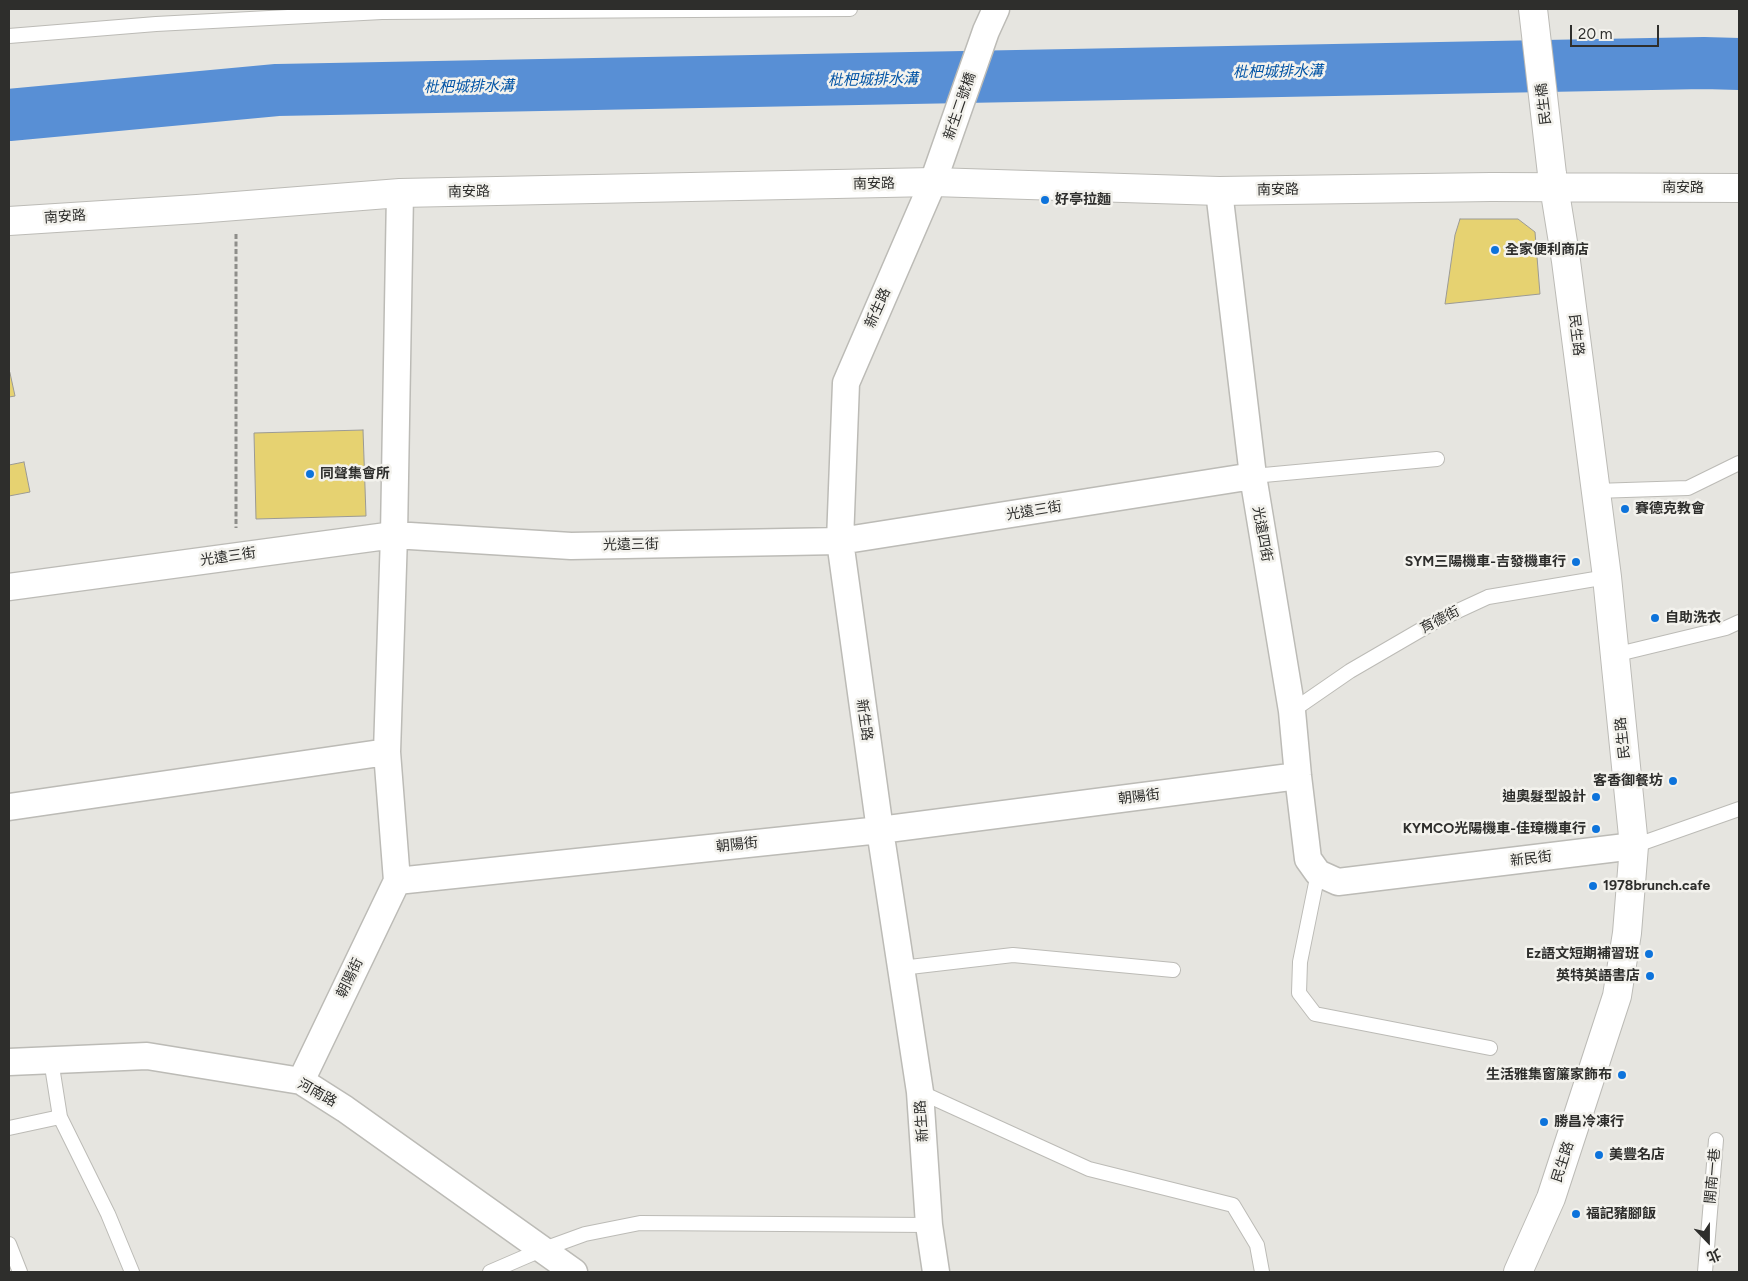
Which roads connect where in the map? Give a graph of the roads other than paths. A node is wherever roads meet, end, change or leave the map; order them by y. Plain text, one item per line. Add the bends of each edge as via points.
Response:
1 (850, 9) edge
2 (1533, 14) edge
3 (991, 20) edge
4 (9, 36) edge
5 (1553, 181) junction
6 (933, 182) junction
7 (1739, 188) edge
8 (1218, 191) junction
9 (400, 193) junction
10 (9, 221) edge
11 (1437, 459) dead end
12 (1739, 463) edge
13 (1252, 476) junction
14 (1595, 491) junction
15 (394, 535) junction
16 (840, 541) junction
17 (1606, 577) junction
18 (9, 587) edge
19 (1739, 622) edge
20 (1614, 655) junction
21 (1292, 712) junction
22 (387, 752) junction
23 (1298, 776) junction
24 (9, 807) edge
25 (1739, 809) edge
26 (880, 830) junction
27 (1634, 846) junction
28 (1318, 873) junction
29 (397, 881) junction
30 (901, 968) junction
31 (1173, 970) dead end
32 (1490, 1048) dead end
33 (51, 1060) junction
34 (9, 1062) edge
35 (301, 1081) junction
36 (920, 1092) junction
37 (60, 1117) junction
38 (9, 1128) edge
39 (1716, 1140) dead end
40 (929, 1225) junction
41 (9, 1244) edge
42 (541, 1250) junction
43 (20, 1272) edge
44 (132, 1272) edge
45 (490, 1272) edge
46 (574, 1272) edge
47 (936, 1272) edge
48 (1262, 1272) edge
49 (1518, 1272) edge
50 (1705, 1272) edge

1 - 4 lane via 382,12 156,24
2 - 5 street, 民生橋
3 - 6 street, 新生二號橋
5 - 7 street, 南安路
5 - 8 street, 南安路 via 1491,187
5 - 14 street, 民生路
6 - 8 street, 南安路
6 - 9 street, 南安路
6 - 16 street, 新生路 via 846,382
8 - 13 street, 光遠四街
9 - 10 street, 南安路
9 - 15 street
11 - 13 lane
12 - 14 lane via 1688,488
13 - 16 street, 光遠三街
13 - 21 street, 光遠四街
14 - 17 street, 民生路
15 - 16 street, 光遠三街 via 571,546
15 - 18 street, 光遠三街
15 - 22 street
16 - 26 street, 新生路
17 - 20 street, 民生路
17 - 21 lane, 育德街 via 1488,598 1436,621 1358,666
19 - 20 lane
20 - 27 street, 民生路
21 - 23 street, 光遠四街
22 - 24 street
22 - 29 street
23 - 26 street, 朝陽街
23 - 28 street, 光遠四街 via 1308,858
25 - 27 lane, 新民街
26 - 29 street, 朝陽街
26 - 30 street, 新生路
27 - 28 street, 新民街 via 1338,882
27 - 49 street, 民生路 via 1627,934 1617,996 1551,1198
28 - 32 lane via 1300,962 1299,993 1315,1014
29 - 35 street, 朝陽街
30 - 31 lane via 1013,956
30 - 36 street, 新生路
33 - 34 street, 河南路
33 - 35 street, 河南路 via 147,1056
33 - 37 lane
35 - 42 street, 河南路
36 - 40 street, 新生路
36 - 48 lane via 1089,1169 1233,1205 1258,1245
37 - 38 lane
37 - 44 lane via 108,1214
39 - 50 lane, 開南一巷
40 - 42 lane via 640,1223 585,1234
40 - 47 street, 新生路
41 - 43 lane
42 - 45 lane
42 - 46 street, 河南路

